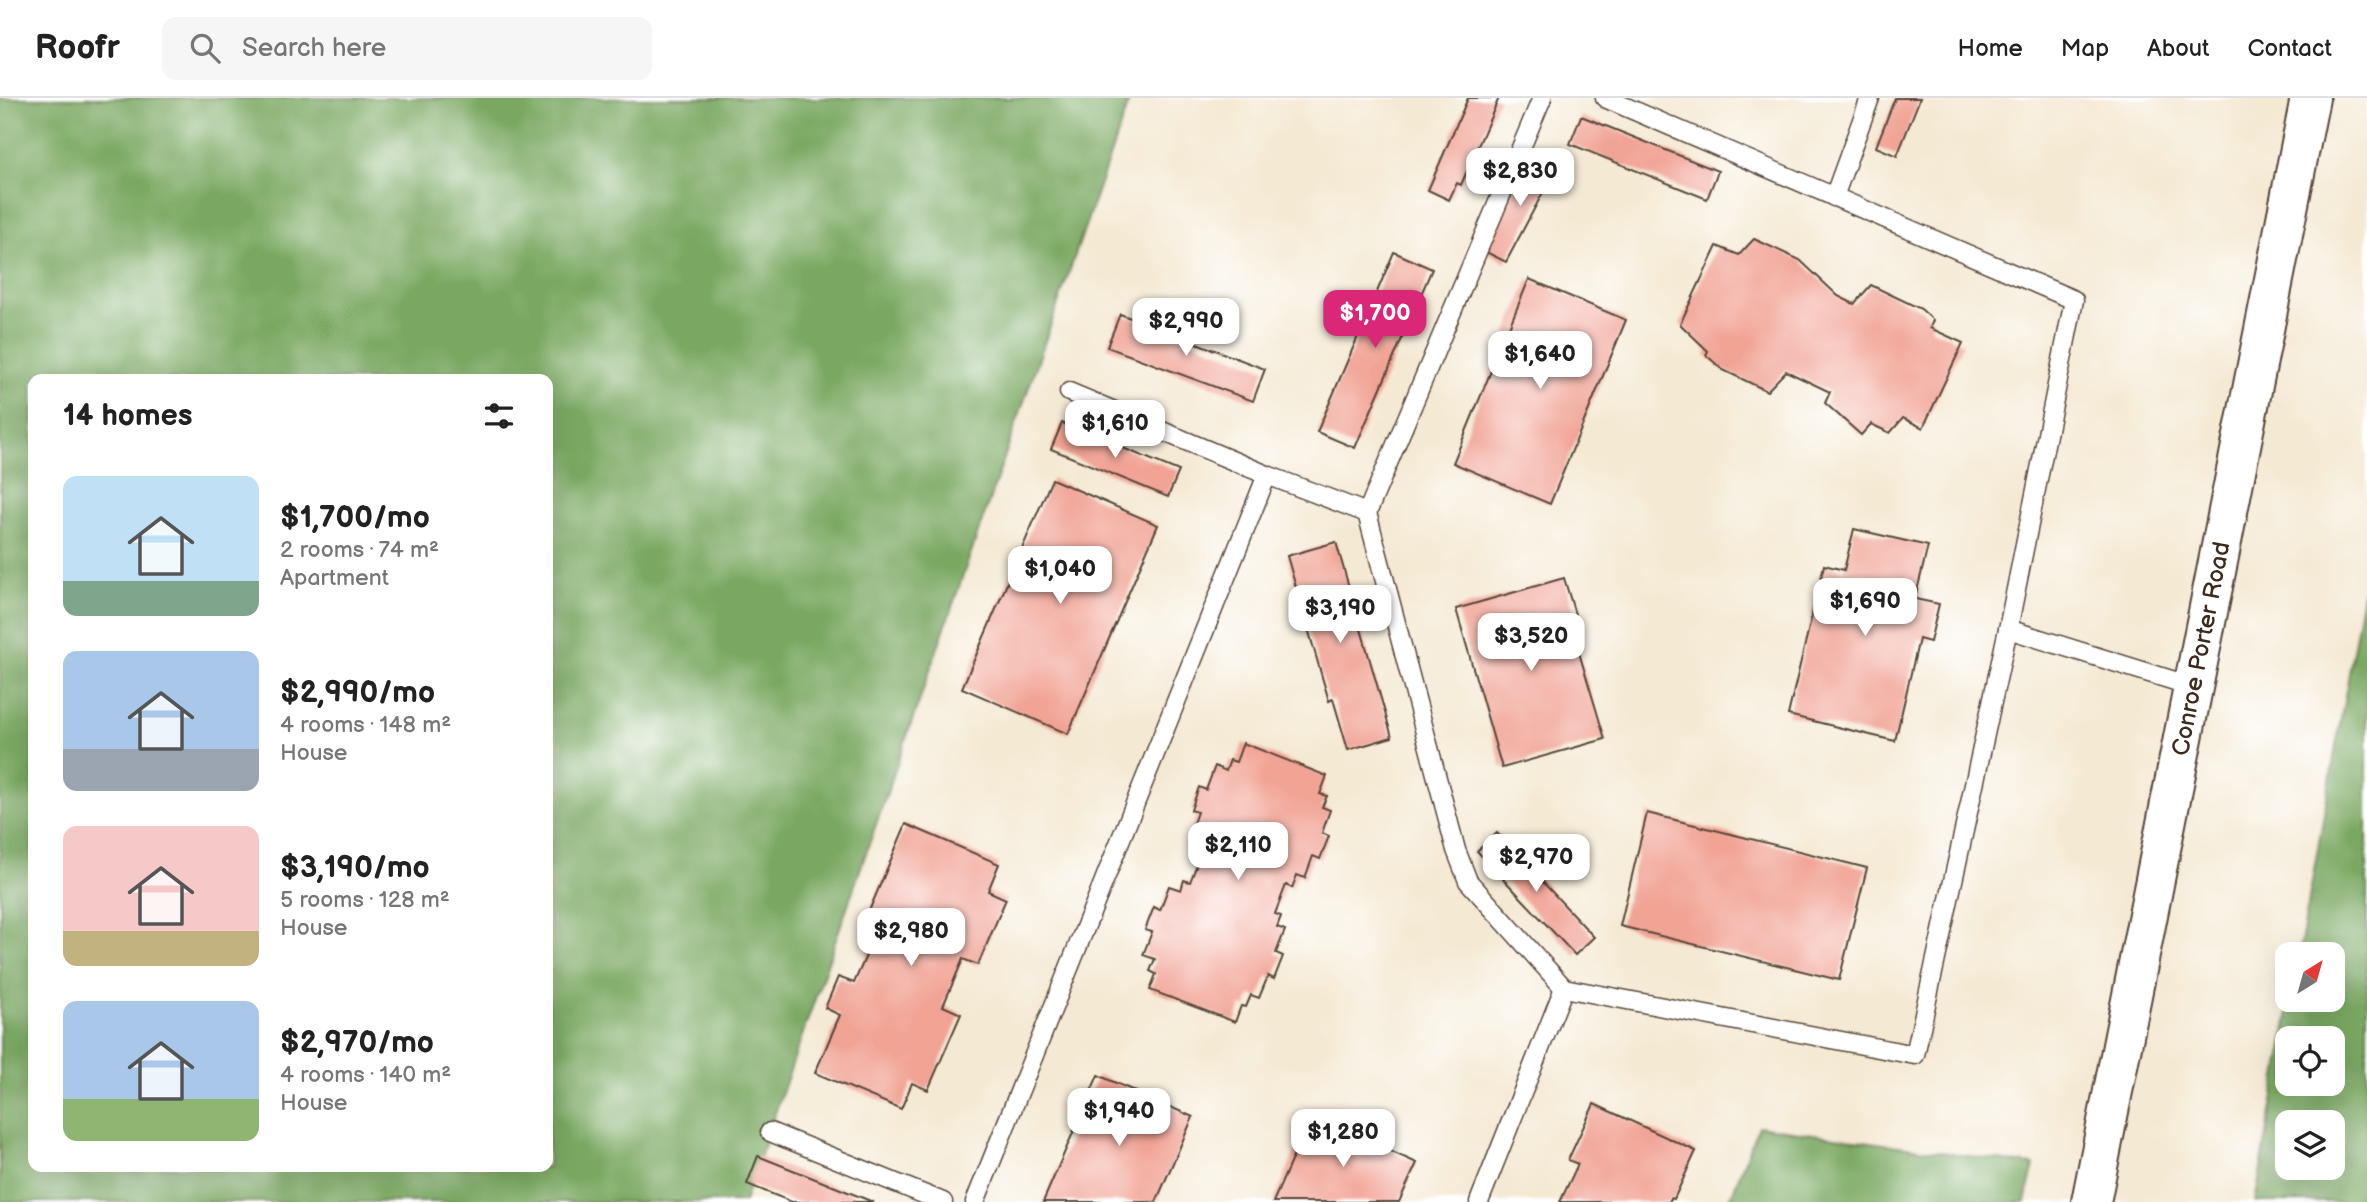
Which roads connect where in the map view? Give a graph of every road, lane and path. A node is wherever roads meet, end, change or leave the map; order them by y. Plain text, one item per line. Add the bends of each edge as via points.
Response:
1 (1542, 98) edge
2 (1605, 98) edge
3 (1870, 98) edge
4 (2310, 98) edge
5 (1834, 197) junction
6 (1069, 392) dead end
7 (1267, 475) junction
8 (1367, 513) junction
9 (2008, 629) junction
10 (2194, 687) junction
11 (1564, 988) junction
12 (770, 1132) dead end
13 (943, 1202) edge
14 (975, 1202) edge
15 (1479, 1202) edge
16 (2091, 1202) edge

1 - 8 lane
2 - 5 lane
3 - 5 lane
4 - 10 main road, Conroe Porter Road
5 - 9 lane via 2074,300
6 - 7 lane
7 - 8 lane
7 - 14 lane
8 - 11 lane via 1468,881
9 - 10 lane
9 - 11 lane via 1915,1055
10 - 16 main road, Conroe Porter Road
11 - 15 lane
12 - 13 lane

